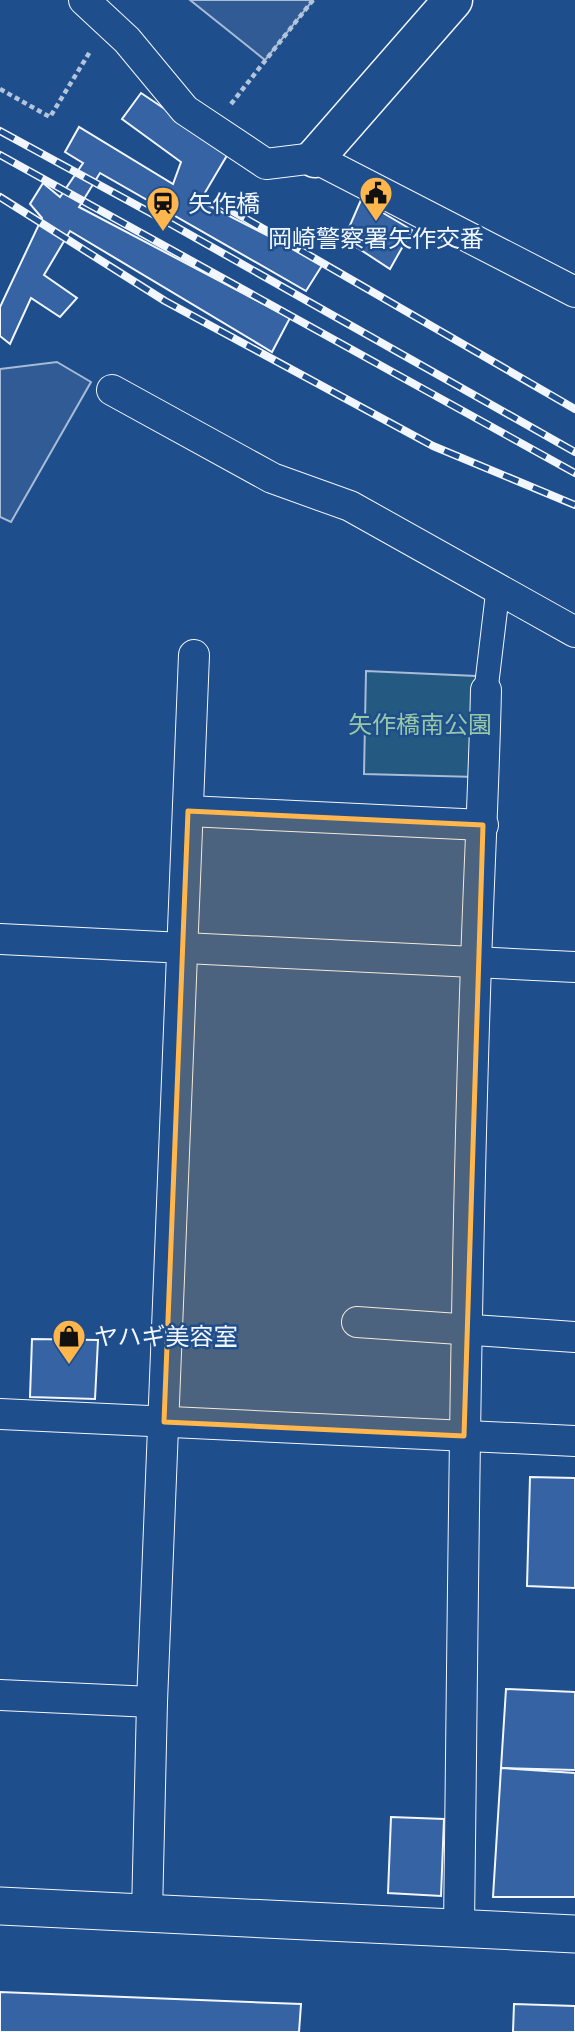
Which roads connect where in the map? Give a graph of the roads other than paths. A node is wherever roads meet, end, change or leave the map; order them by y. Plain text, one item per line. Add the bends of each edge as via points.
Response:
1 (84, 0) edge
2 (453, 0) edge
3 (315, 158) junction
4 (575, 292) edge
5 (112, 390) dead end
6 (498, 589) junction
7 (575, 632) edge
8 (194, 655) dead end
9 (486, 690) joint
10 (188, 811) junction
11 (483, 825) junction
12 (0, 939) edge
13 (183, 948) junction
14 (476, 961) junction
15 (575, 967) edge
16 (357, 1322) dead end
17 (467, 1330) junction
18 (575, 1337) edge
19 (0, 1414) edge
20 (164, 1422) junction
21 (464, 1436) junction
22 (575, 1441) edge
23 (0, 1695) edge
24 (152, 1702) junction
25 (0, 1906) edge
26 (147, 1913) junction
27 (460, 1928) junction
28 (575, 1934) edge

1 - 3 street via 127,40 185,110 266,164
2 - 3 main road
3 - 4 street
5 - 6 street via 272,478 350,506
6 - 7 street
6 - 9 street
8 - 10 street
9 - 11 street
10 - 11 street
10 - 13 street
11 - 14 street
12 - 13 street
13 - 14 street
13 - 20 street
14 - 15 street
14 - 17 street
16 - 17 street
17 - 18 street
17 - 21 street
19 - 20 street
20 - 21 street
20 - 24 street
21 - 22 street
21 - 27 street
23 - 24 street
24 - 26 street
25 - 26 street
26 - 27 street
27 - 28 street

